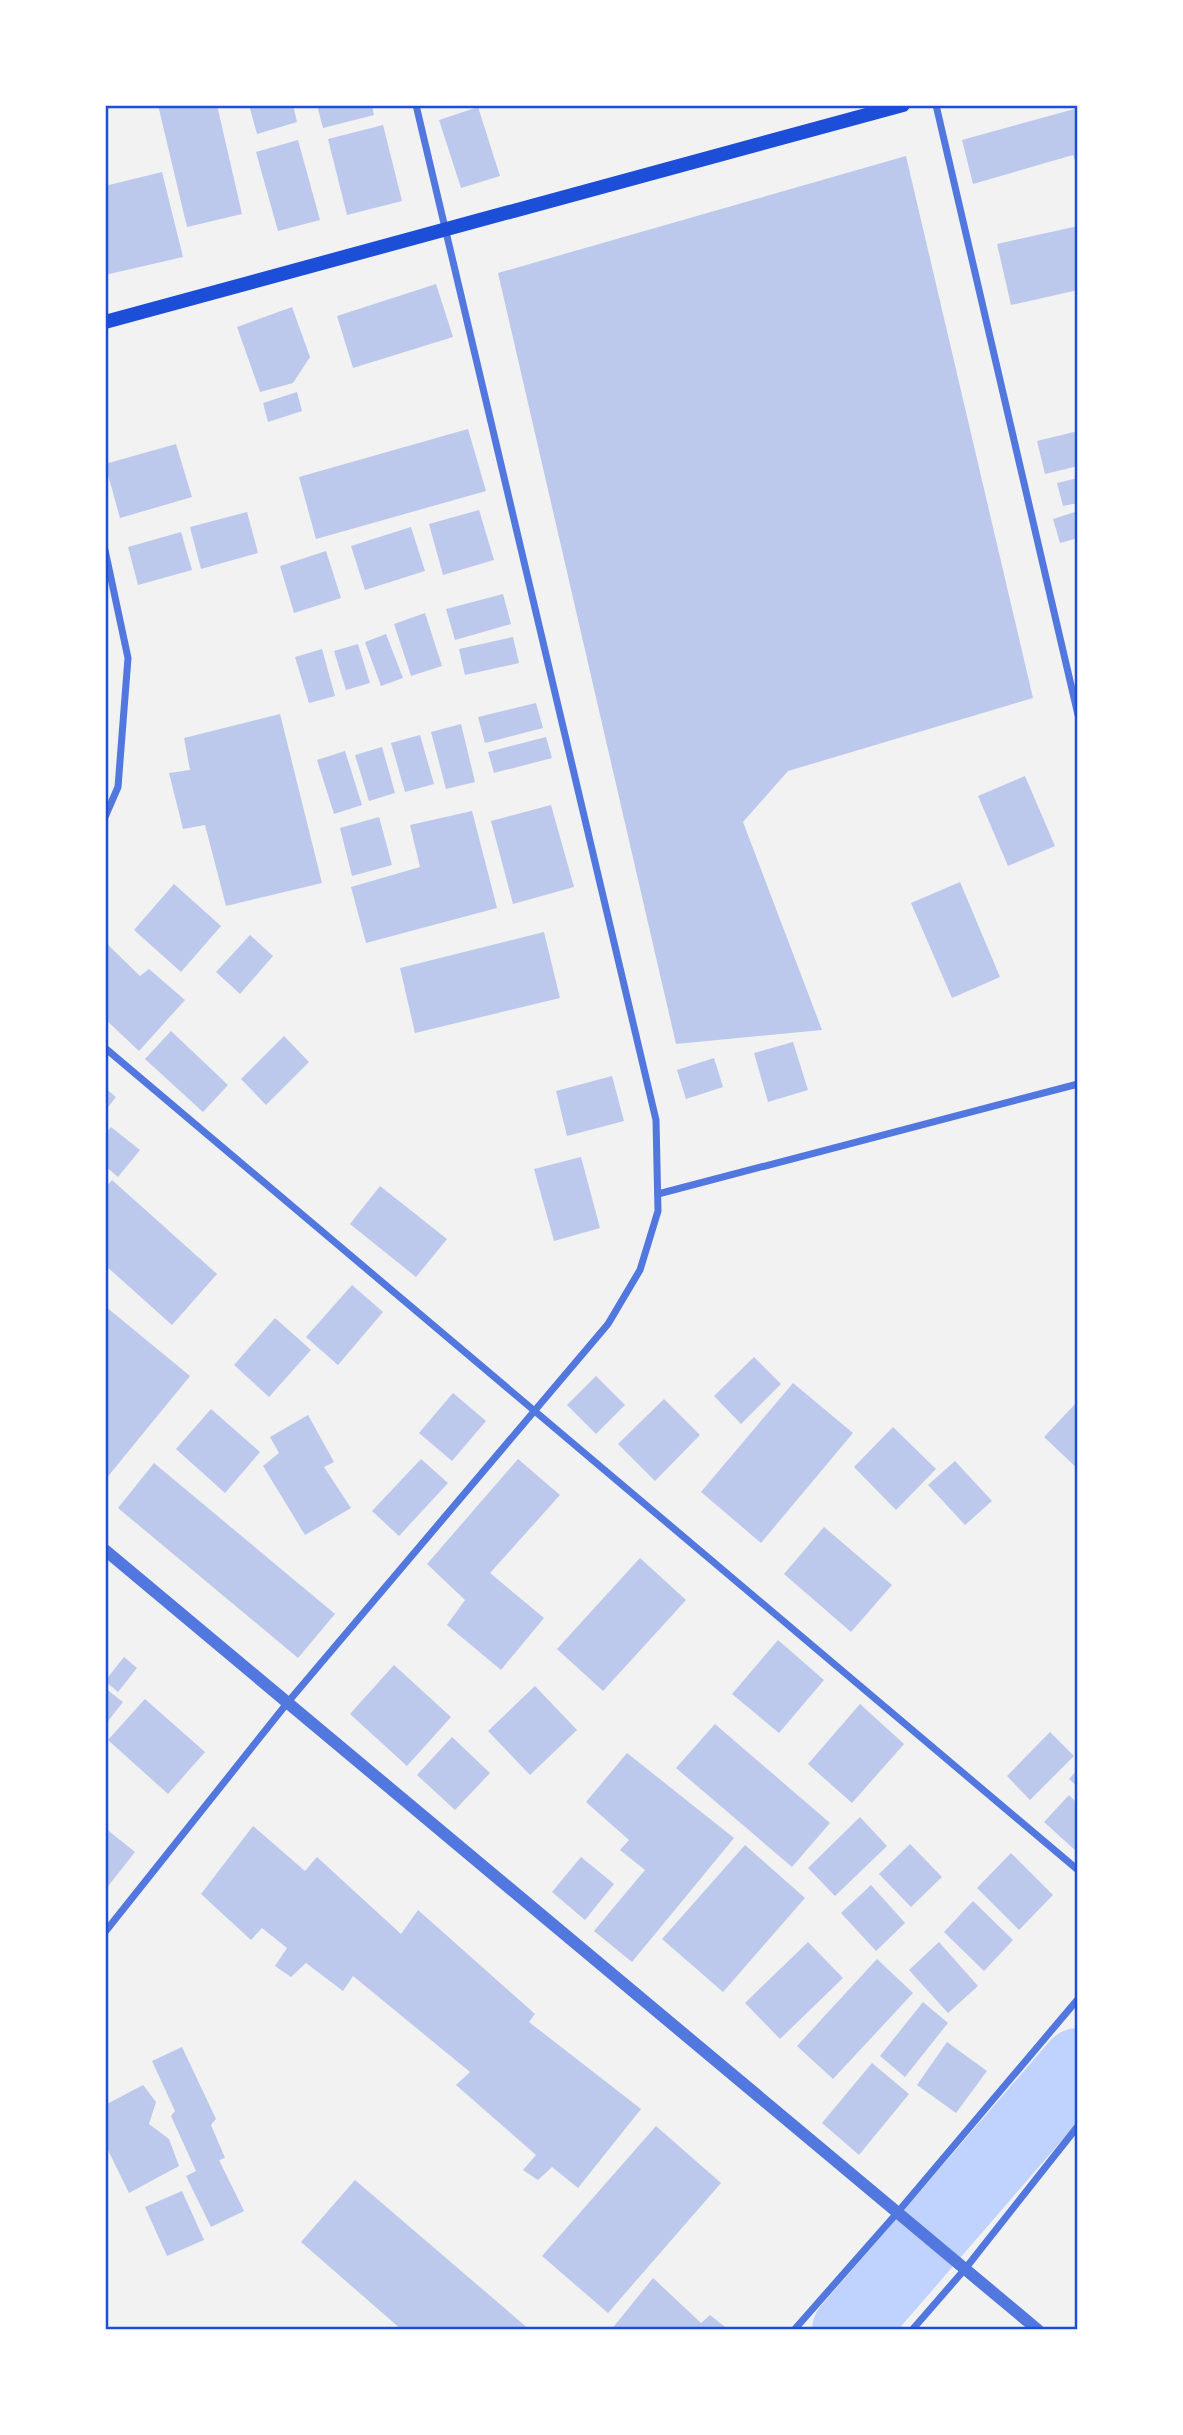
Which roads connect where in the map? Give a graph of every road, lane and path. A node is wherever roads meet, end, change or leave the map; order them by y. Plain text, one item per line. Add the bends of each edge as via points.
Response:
1 (416, 105) edge
2 (904, 105) edge
3 (936, 105) edge
4 (446, 230) junction
5 (105, 322) edge
6 (105, 550) edge
7 (1078, 715) edge
8 (105, 817) edge
9 (105, 1048) edge
10 (1078, 1084) edge
11 (658, 1194) junction
12 (536, 1411) junction
13 (105, 1550) edge
14 (288, 1702) junction
15 (1078, 1870) edge
16 (105, 1932) edge
17 (1078, 1999) edge
18 (1078, 2126) edge
19 (900, 2216) junction
20 (960, 2265) junction
21 (794, 2330) edge
22 (912, 2330) edge
23 (1038, 2330) edge

1 - 4 street
2 - 4 main road
3 - 7 street
4 - 5 main road
4 - 11 street via 656,1120
6 - 8 street via 128,658 118,787
9 - 12 street
10 - 11 street
11 - 12 street via 658,1210 640,1270 608,1324
12 - 14 street
12 - 15 street
13 - 14 street
14 - 16 street
14 - 19 street
17 - 19 street
18 - 20 street
19 - 20 street
19 - 21 street
20 - 22 street
20 - 23 street

